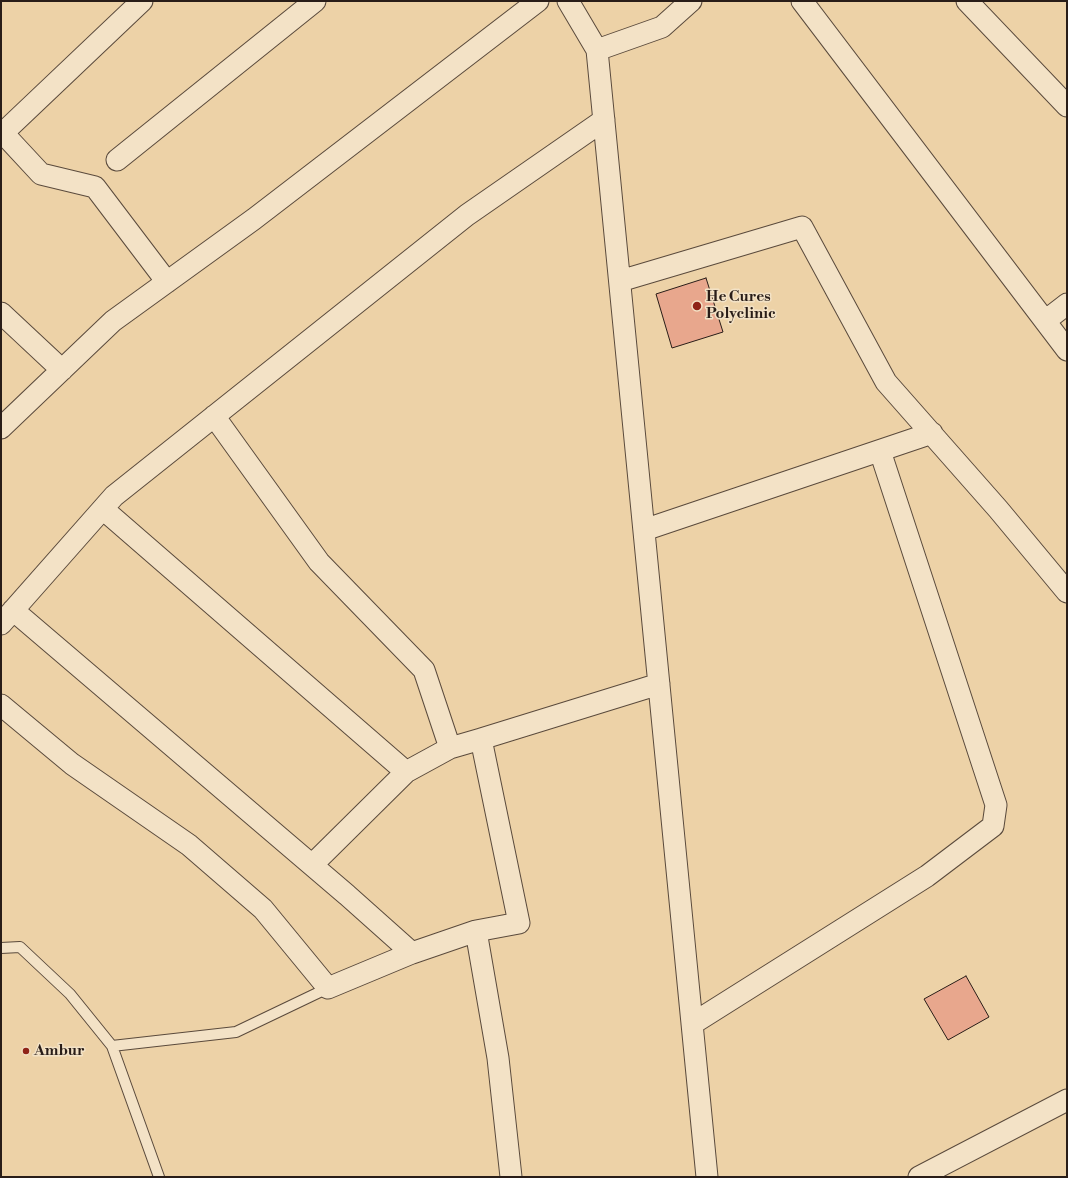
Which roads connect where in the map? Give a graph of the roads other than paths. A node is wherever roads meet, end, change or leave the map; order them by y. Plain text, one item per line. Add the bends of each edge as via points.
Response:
1 (142, 1) edge
2 (315, 1) edge
3 (538, 1) edge
4 (568, 1) edge
5 (691, 1) edge
6 (802, 1) edge
7 (967, 1) edge
8 (597, 50) junction
9 (1067, 106) edge
10 (604, 120) junction
11 (2, 132) edge
12 (117, 160) dead end
13 (620, 281) junction
14 (167, 282) junction
15 (1067, 304) edge
16 (1, 313) edge
17 (1045, 320) junction
18 (1067, 350) edge
19 (62, 370) junction
20 (214, 416) junction
21 (1, 428) edge
22 (932, 433) junction
23 (880, 451) junction
24 (103, 509) junction
25 (644, 530) junction
26 (1067, 592) edge
27 (7, 617) edge
28 (659, 684) junction
29 (1, 705) edge
30 (481, 739) junction
31 (450, 748) junction
32 (406, 772) junction
33 (312, 865) junction
34 (476, 931) junction
35 (1, 948) edge
36 (412, 953) junction
37 (328, 988) junction
38 (692, 1024) junction
39 (112, 1046) junction
40 (1067, 1100) edge
41 (159, 1177) edge
42 (511, 1177) edge
43 (707, 1177) edge
44 (919, 1177) edge

1 - 11 street
2 - 12 street
3 - 14 street via 254,219
4 - 8 street
5 - 8 street via 662,27
6 - 17 street
7 - 9 street
8 - 10 street
10 - 13 street
10 - 20 street via 468,216
11 - 14 street via 41,174 95,187
13 - 22 street via 802,226 886,382
13 - 25 street
14 - 19 street via 113,322
15 - 17 street
16 - 19 street
17 - 18 street
19 - 21 street
20 - 24 street via 114,496
20 - 31 street via 318,562 424,670
22 - 23 street
22 - 26 street
23 - 25 street
23 - 38 street via 996,805 993,826 928,876
24 - 27 street
24 - 32 street
25 - 28 street
27 - 33 street
28 - 30 street
28 - 38 street
29 - 37 street via 72,764 189,846 264,909
30 - 31 street
30 - 34 street via 519,923
31 - 32 street
32 - 33 street
33 - 36 street
34 - 36 street
34 - 42 street via 498,1058
35 - 39 lane via 20,947 70,994
36 - 37 street
37 - 39 lane via 236,1032
38 - 43 street
39 - 41 lane
40 - 44 street

